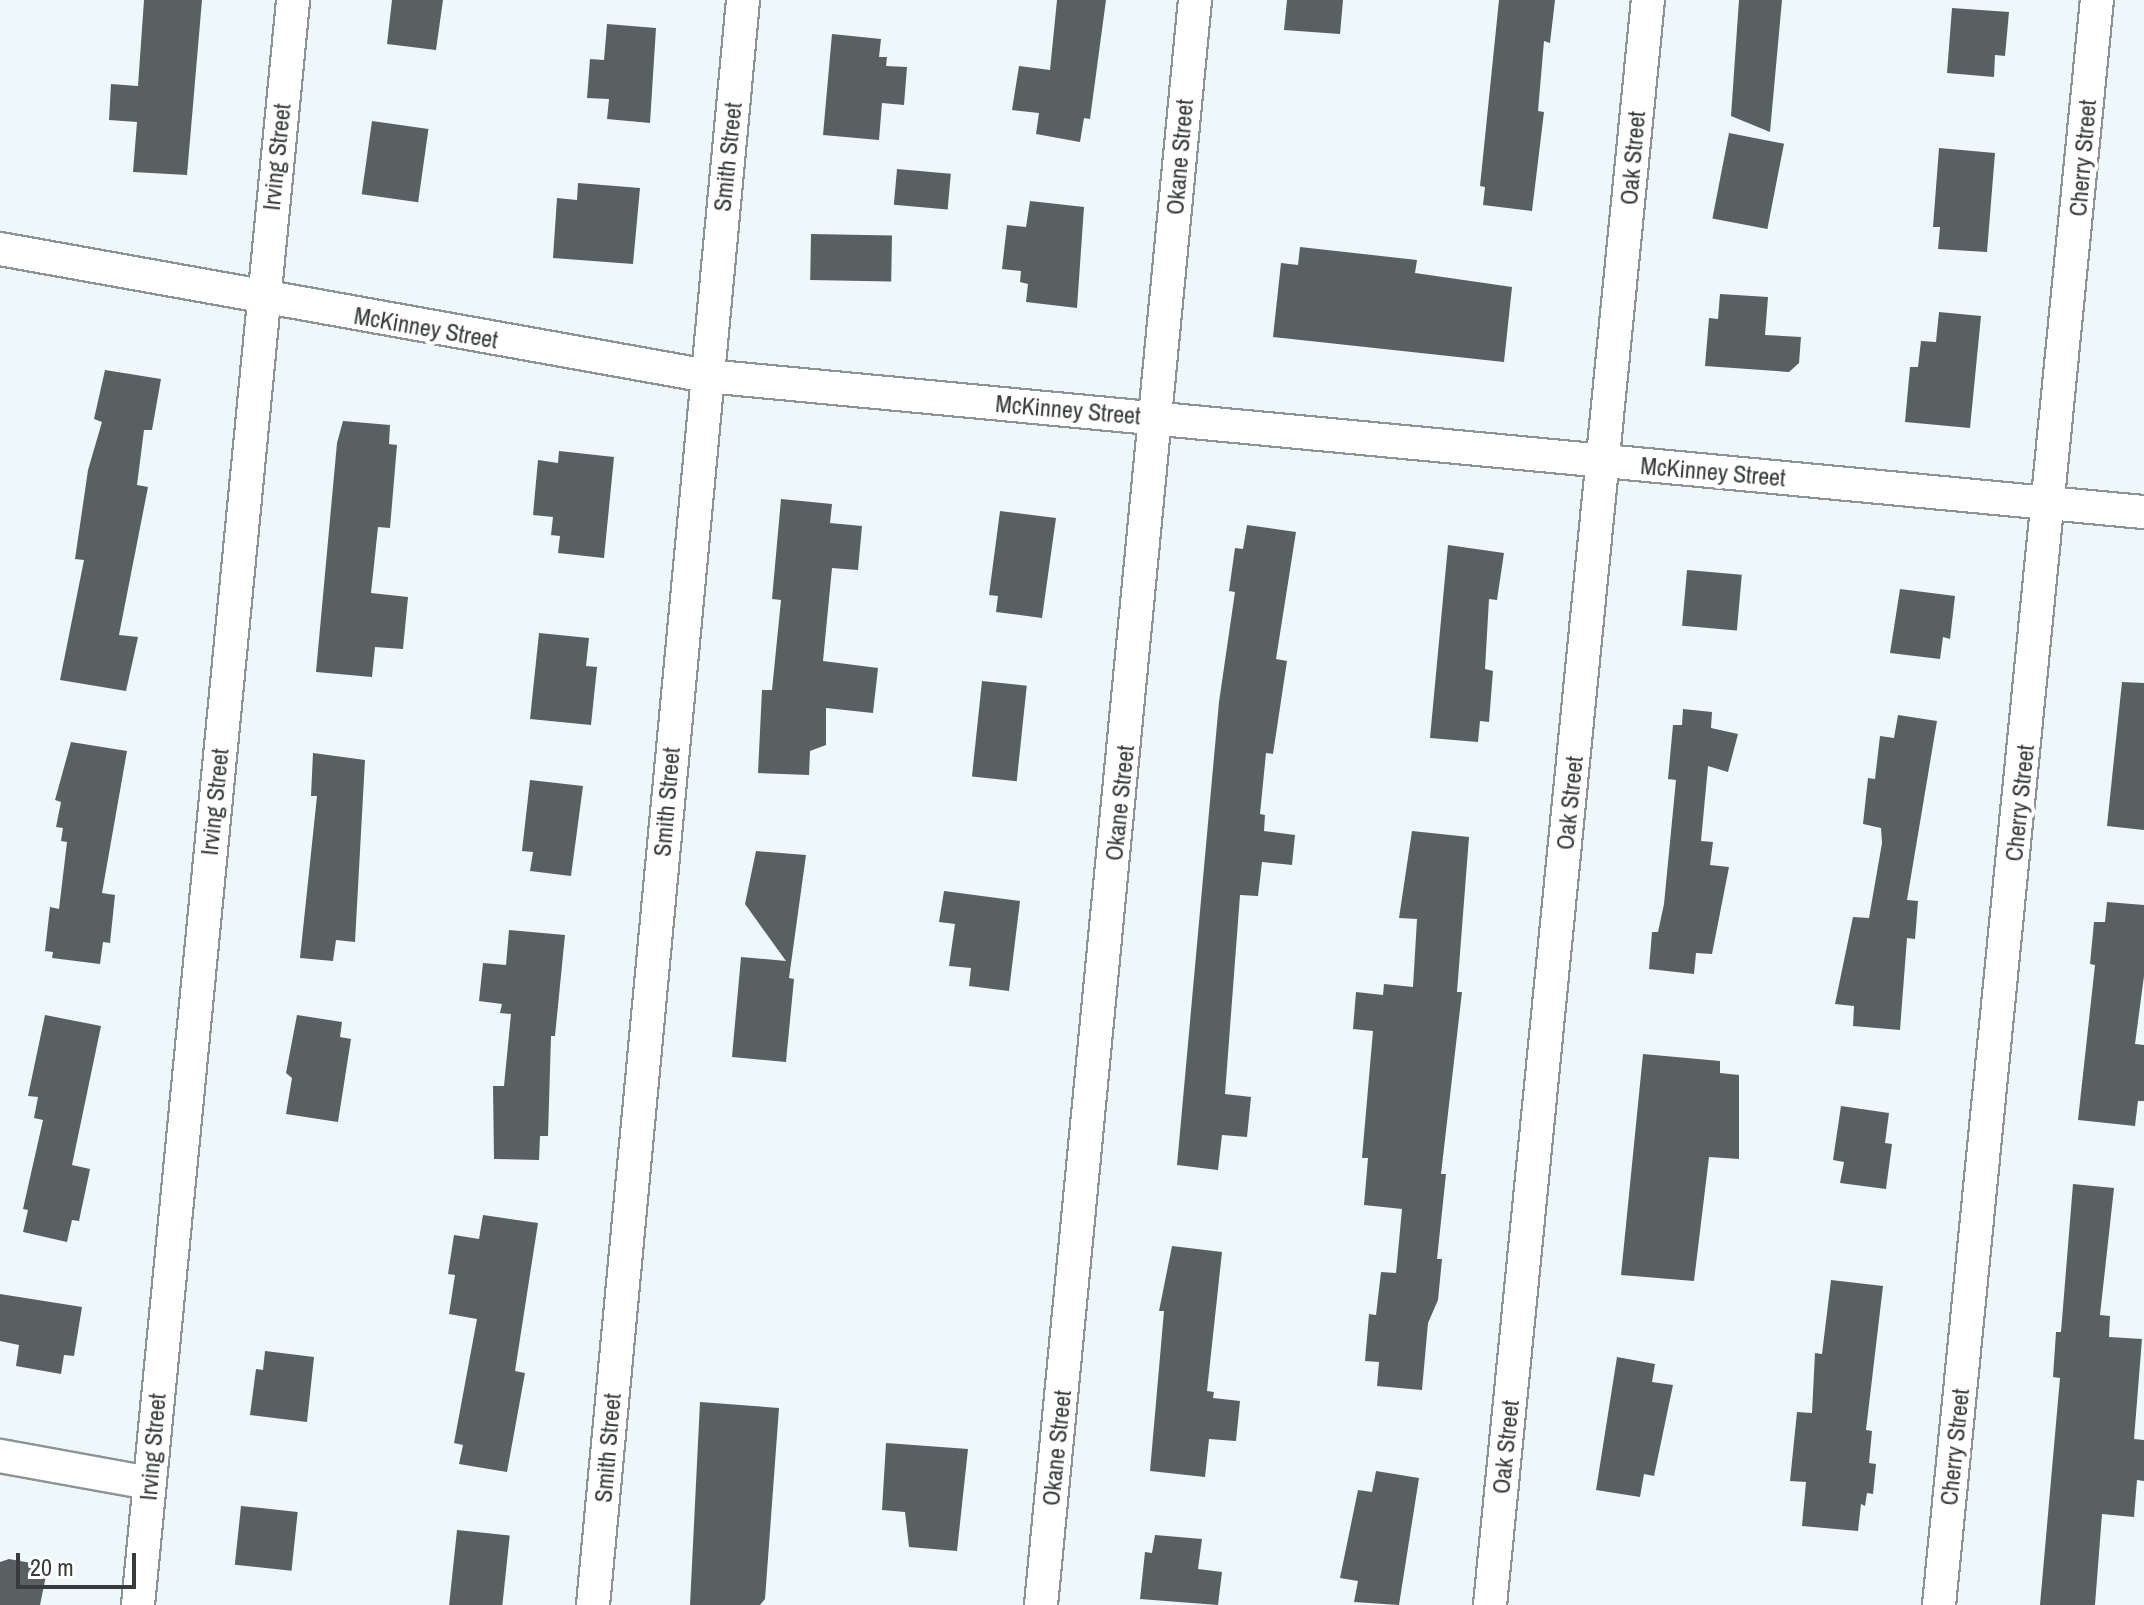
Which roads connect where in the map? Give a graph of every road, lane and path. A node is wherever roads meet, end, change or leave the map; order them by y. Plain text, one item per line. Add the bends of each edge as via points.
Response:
1 (293, 0) edge
2 (743, 0) edge
3 (1195, 0) edge
4 (1648, 0) edge
5 (2097, 0) edge
6 (0, 249) edge
7 (264, 300) junction
8 (707, 376) junction
9 (1156, 418) junction
10 (1604, 462) junction
11 (2050, 502) junction
12 (2144, 512) edge
13 (0, 1456) edge
14 (149, 1483) junction
15 (138, 1605) edge
16 (593, 1605) edge
17 (1041, 1605) edge
18 (1490, 1605) edge
19 (1939, 1605) edge

1 - 7 street, Irving Street
2 - 8 street, Smith Street
3 - 9 street, Okane Street
4 - 10 street, Oak Street
5 - 11 street, Cherry Street
6 - 7 street, McKinney Street
7 - 8 street, McKinney Street
7 - 14 street, Irving Street
8 - 9 street, McKinney Street
8 - 16 street, Smith Street
9 - 10 street, McKinney Street
9 - 17 street, Okane Street
10 - 11 street, McKinney Street
10 - 18 street, Oak Street
11 - 12 street, McKinney Street
11 - 19 street, Cherry Street
13 - 14 street
14 - 15 street, Irving Street

